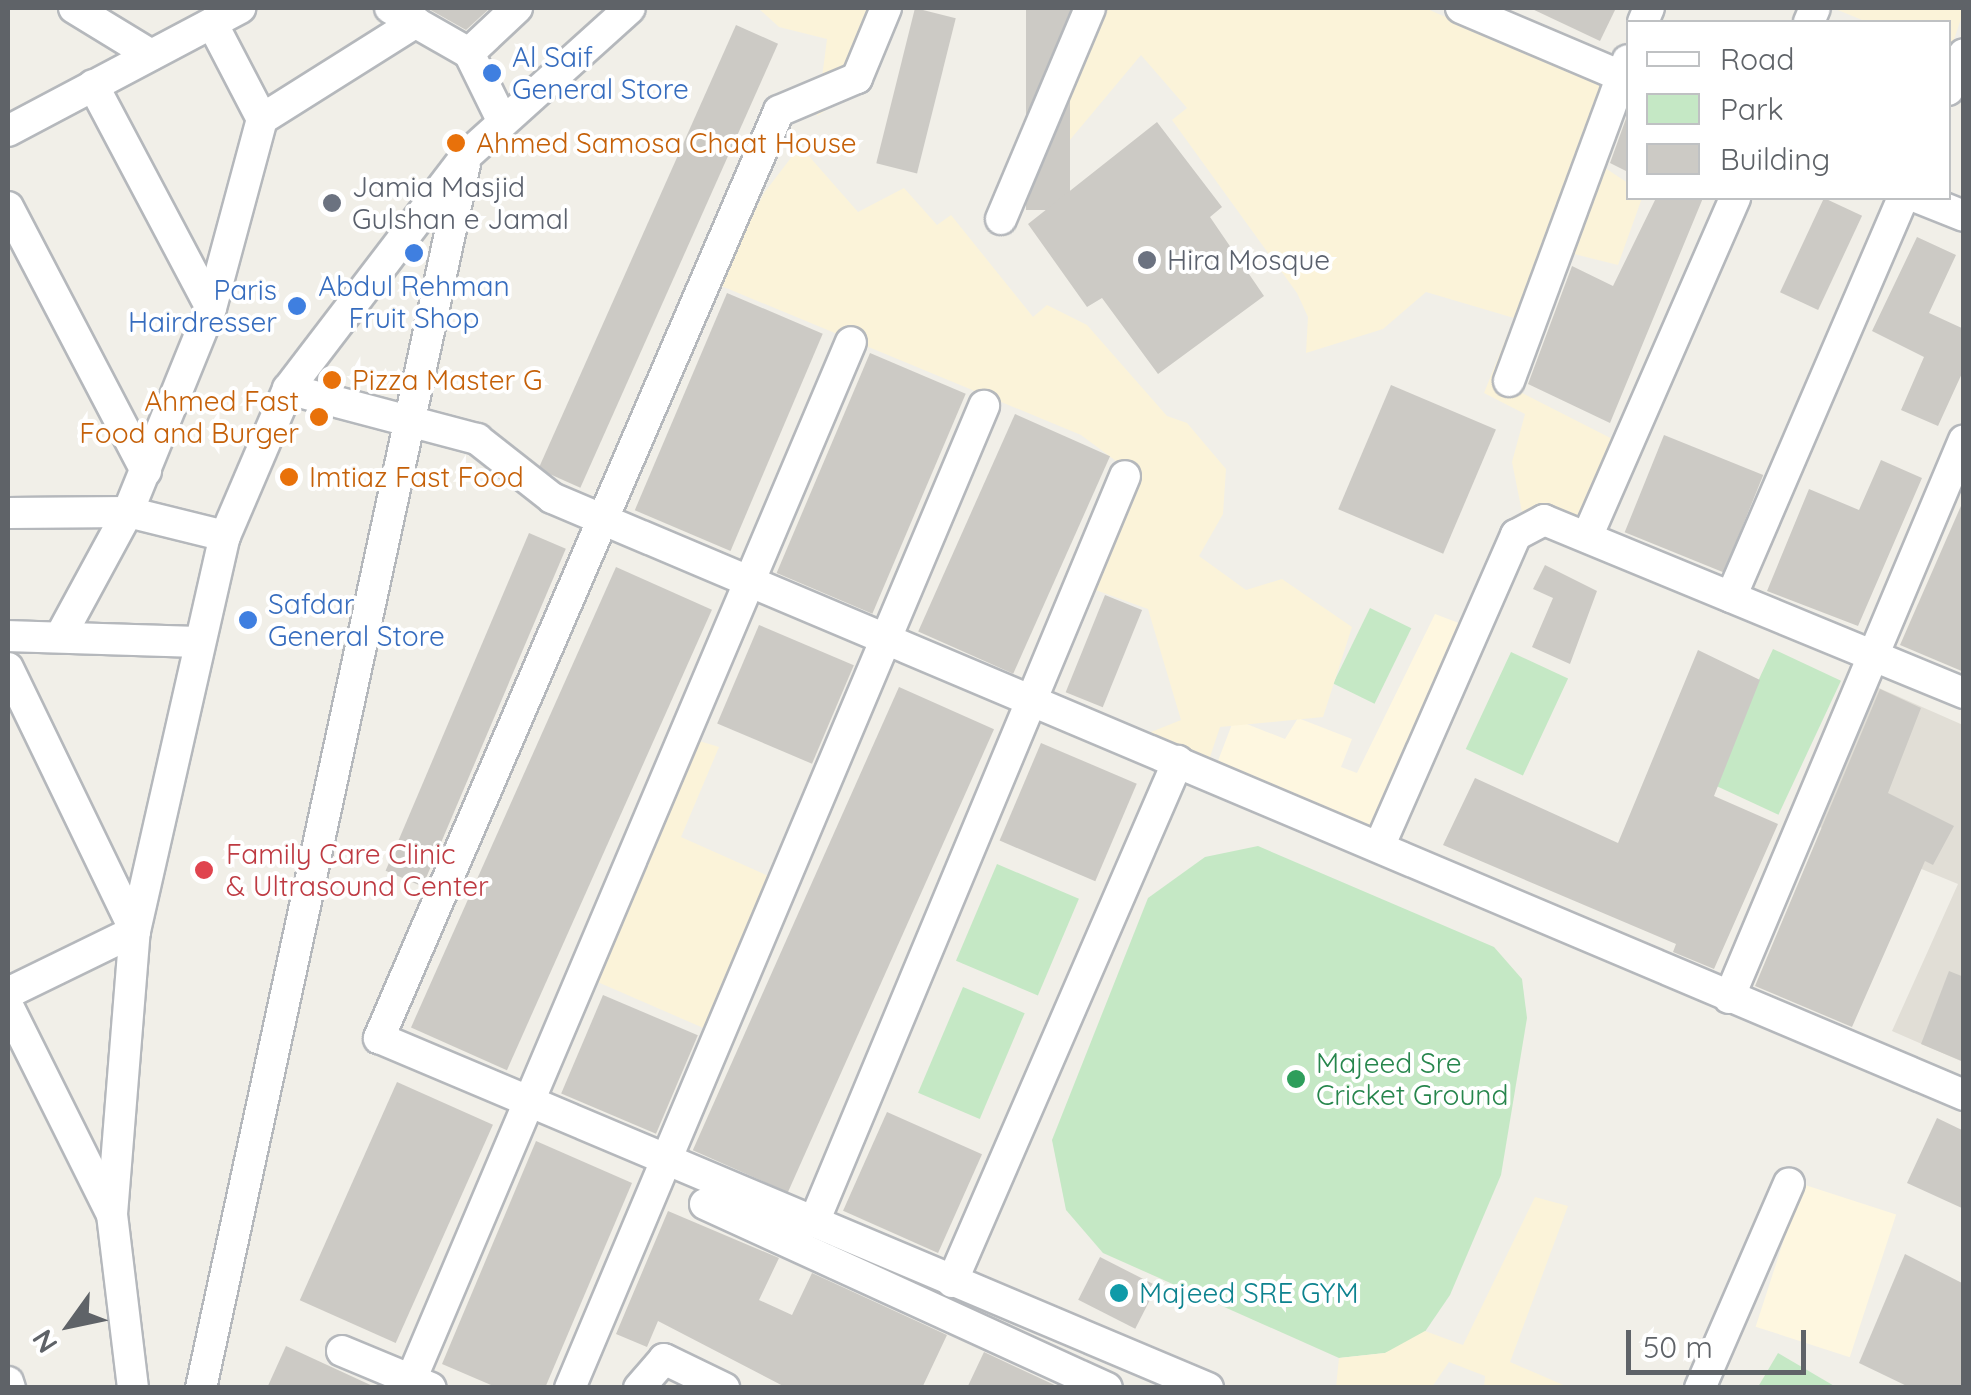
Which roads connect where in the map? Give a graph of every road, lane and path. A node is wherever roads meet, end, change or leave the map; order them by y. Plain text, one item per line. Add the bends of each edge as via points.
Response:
1 (74, 8) edge
2 (240, 8) edge
3 (517, 8) edge
4 (630, 8) edge
5 (886, 8) edge
6 (1090, 8) edge
7 (1472, 10) edge
8 (403, 15) edge
9 (212, 23) junction
10 (469, 53) junction
11 (151, 54) junction
12 (1964, 54) edge
13 (1626, 72) edge
14 (1951, 83) edge
15 (93, 86) junction
16 (262, 119) junction
17 (503, 122) junction
18 (8, 131) edge
19 (467, 155) junction
20 (1734, 200) edge
21 (1903, 200) edge
22 (1923, 200) edge
23 (8, 207) edge
24 (1964, 216) edge
25 (1001, 218) dead end
26 (211, 308) junction
27 (850, 342) dead end
28 (1509, 381) dead end
29 (288, 390) junction
30 (984, 406) dead end
31 (411, 418) junction
32 (1964, 440) edge
33 (146, 471) junction
34 (1125, 476) dead end
35 (8, 511) edge
36 (128, 512) junction
37 (605, 520) junction
38 (225, 536) junction
39 (1587, 537) junction
40 (748, 579) junction
41 (1731, 597) junction
42 (8, 636) edge
43 (60, 637) junction
44 (890, 639) junction
45 (199, 642) junction
46 (1875, 656) junction
47 (8, 668) edge
48 (1964, 694) edge
49 (1035, 700) junction
50 (1178, 760) junction
51 (1379, 847) junction
52 (134, 931) junction
53 (8, 993) edge
54 (1729, 998) junction
55 (8, 1006) edge
56 (1964, 1095) edge
57 (528, 1098) junction
58 (668, 1158) junction
59 (1789, 1183) dead end
60 (705, 1204) dead end
61 (112, 1214) junction
62 (814, 1222) junction
63 (952, 1282) junction
64 (342, 1350) dead end
65 (421, 1384) edge
66 (133, 1388) edge
67 (201, 1388) edge
68 (570, 1388) edge
69 (638, 1388) edge
70 (724, 1388) edge
71 (1107, 1388) edge
72 (1208, 1388) edge
73 (1700, 1388) edge

1 - 11 street
2 - 9 street
3 - 10 street
4 - 17 street
5 - 37 street via 857,78 778,112
6 - 25 street
7 - 13 street
8 - 10 street
8 - 16 street
9 - 11 street
9 - 16 street
10 - 17 street
11 - 15 street
12 - 14 street
13 - 28 street
15 - 18 street
15 - 26 street
16 - 26 street
17 - 19 street
19 - 29 street
19 - 31 street
20 - 39 street
21 - 41 street
22 - 24 street
23 - 33 street
26 - 33 street
27 - 40 street
29 - 31 street
29 - 38 street
30 - 44 street
31 - 37 street via 478,439 552,498
31 - 67 street
32 - 46 street
33 - 36 street
34 - 49 street
35 - 36 street
36 - 38 street
36 - 43 street
37 - 40 street
37 - 57 street via 379,1038
38 - 45 street
39 - 41 street
39 - 51 street via 1544,520 1516,535
40 - 44 street
40 - 57 street
41 - 46 street
42 - 43 street
43 - 45 street
44 - 49 street
44 - 58 street
45 - 52 street
46 - 48 street
46 - 54 street
47 - 52 street
49 - 50 street
49 - 62 street
50 - 51 street
50 - 63 street
51 - 54 street
52 - 53 street
52 - 61 street
54 - 56 street
55 - 61 street
57 - 58 street
57 - 65 street
58 - 62 street
58 - 68 street
59 - 73 street
60 - 71 street
61 - 66 street
62 - 63 street
63 - 72 street
64 - 65 street
69 - 70 street via 664,1359

